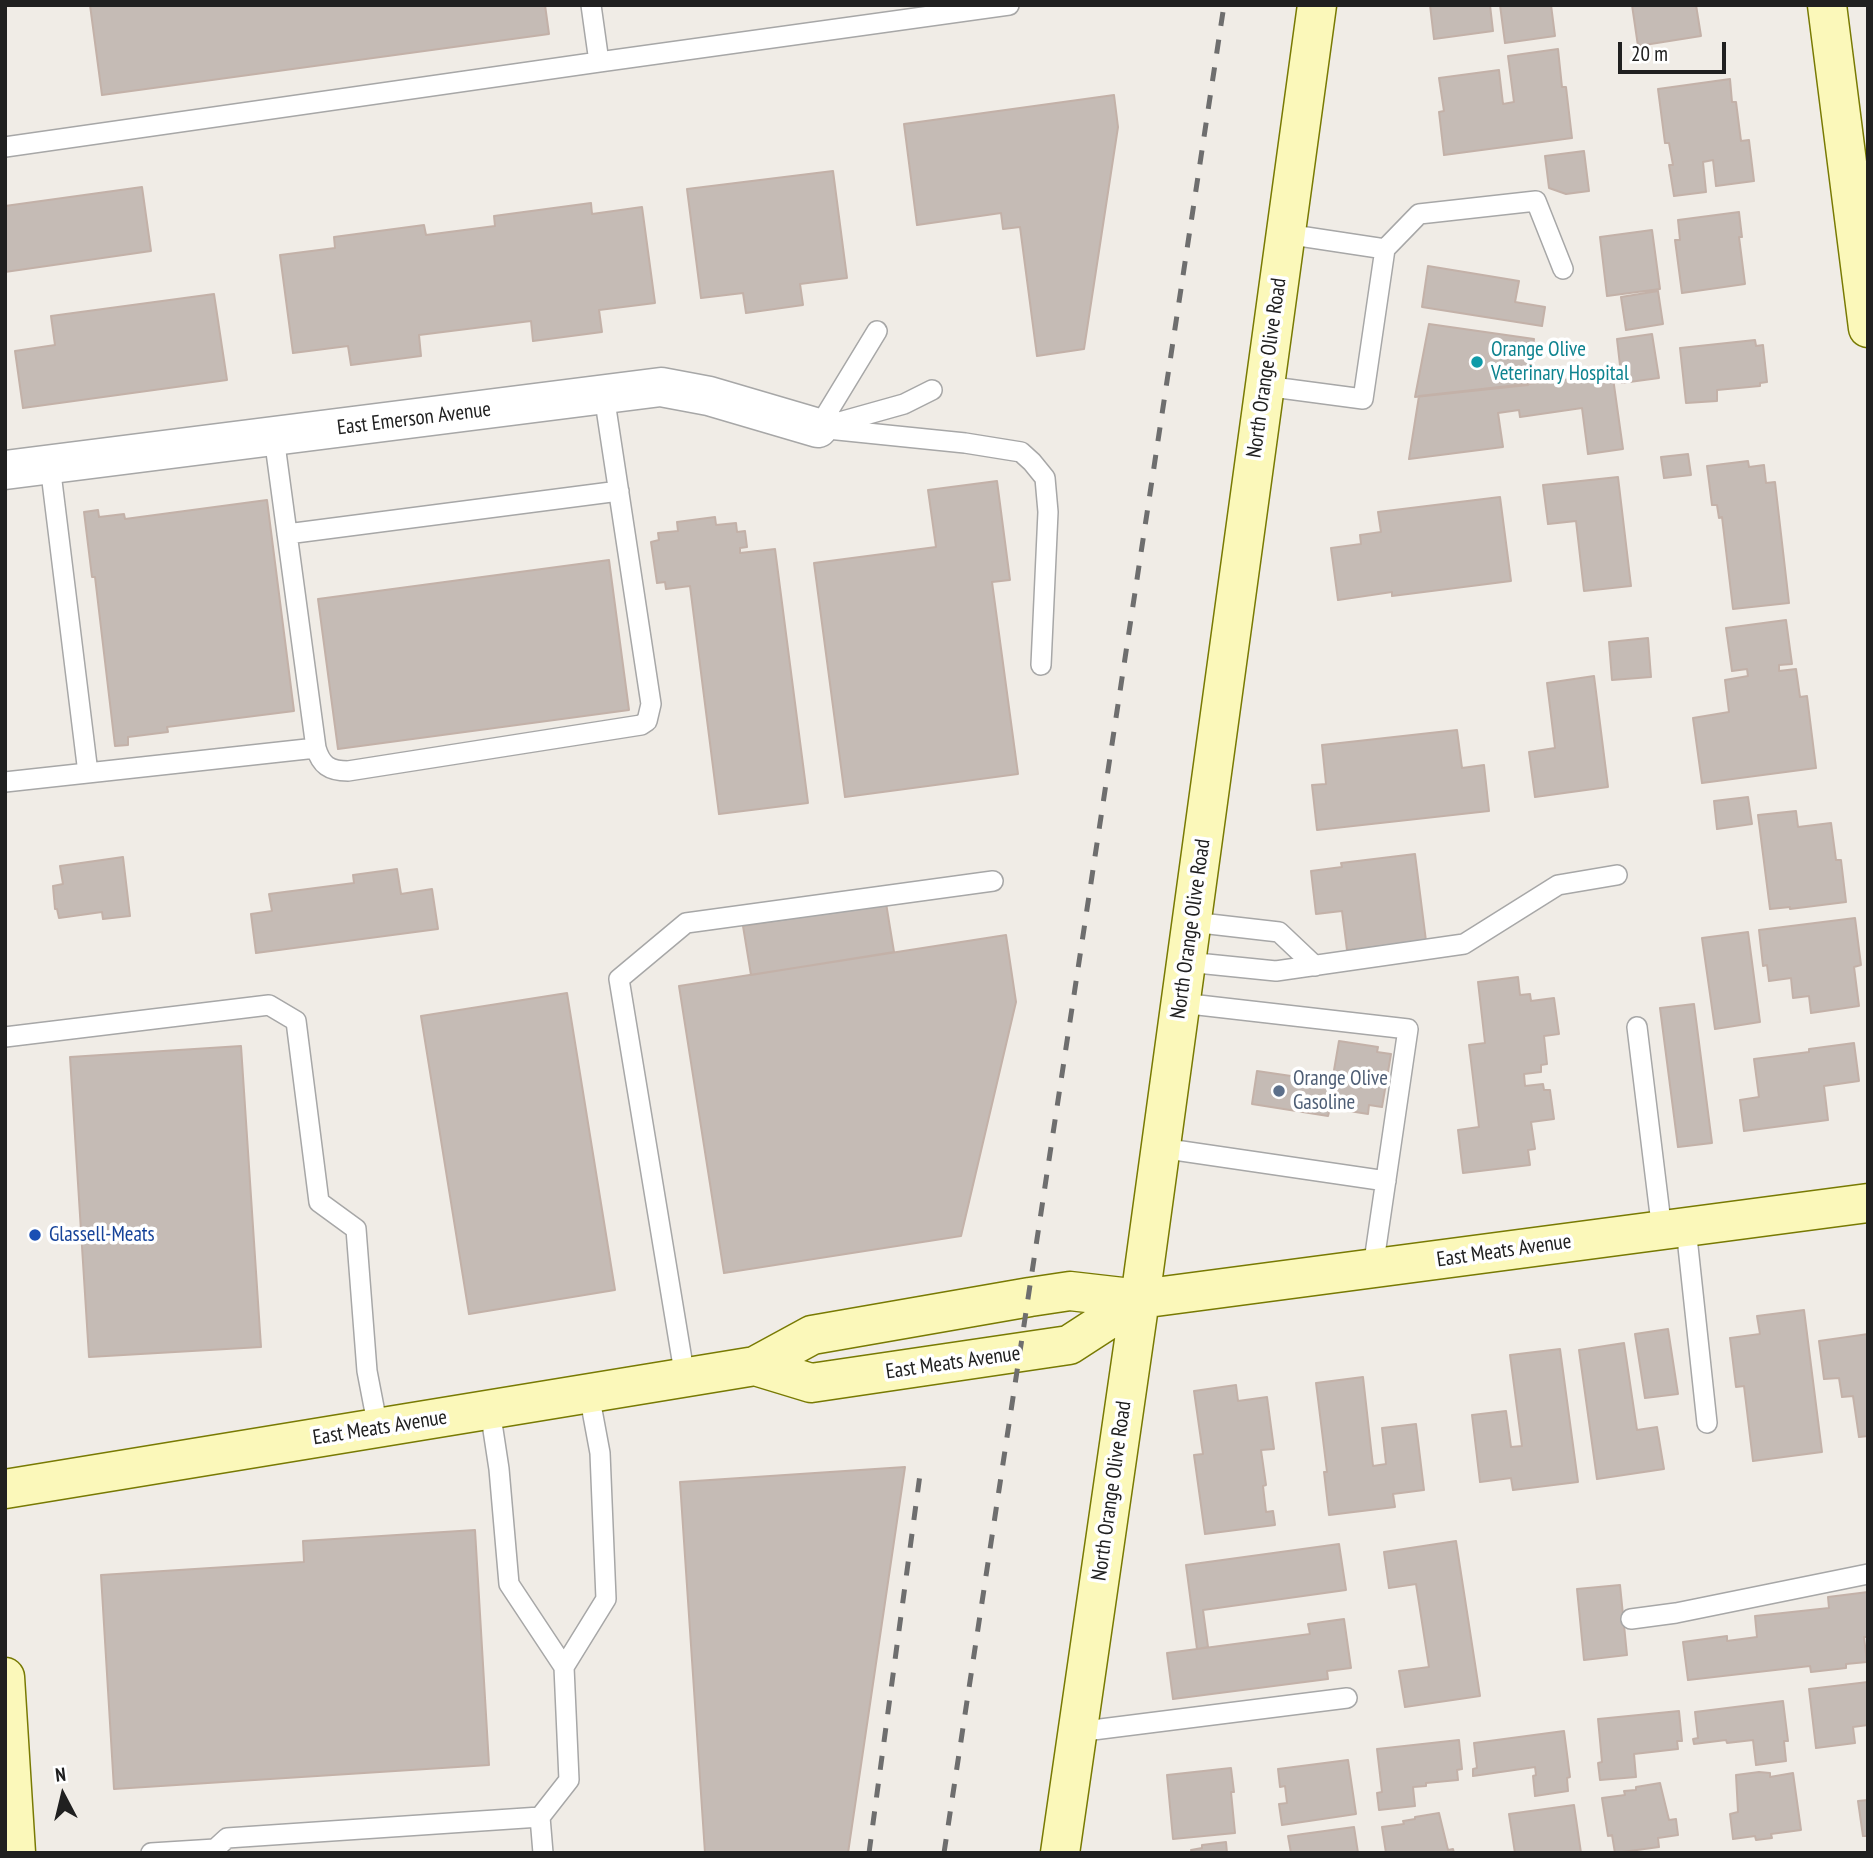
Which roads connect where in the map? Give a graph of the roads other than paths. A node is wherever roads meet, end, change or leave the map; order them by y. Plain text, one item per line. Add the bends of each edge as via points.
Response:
1 (591, 5) edge
2 (1009, 5) edge
3 (1317, 5) edge
4 (1827, 5) edge
5 (599, 62) junction
6 (5, 147) edge
7 (1286, 234) junction
8 (1385, 248) junction
9 (1563, 269) dead end
10 (1868, 328) edge
11 (877, 331) dead end
12 (1265, 386) junction
13 (932, 390) dead end
14 (604, 395) junction
15 (818, 428) junction
16 (274, 437) junction
17 (50, 465) junction
18 (5, 470) edge
19 (619, 491) junction
20 (286, 534) junction
21 (1041, 665) dead end
22 (316, 748) junction
23 (88, 773) junction
24 (5, 782) edge
25 (1617, 875) dead end
26 (993, 881) dead end
27 (1192, 922) junction
28 (1186, 962) junction
29 (1315, 966) junction
30 (1181, 1003) junction
31 (1637, 1027) dead end
32 (5, 1037) edge
33 (1161, 1148) junction
34 (1386, 1181) junction
35 (1868, 1203) edge
36 (1674, 1229) junction
37 (1373, 1268) junction
38 (1140, 1299) junction
39 (755, 1366) junction
40 (685, 1378) junction
41 (589, 1394) junction
42 (490, 1410) junction
43 (1707, 1423) dead end
44 (378, 1428) junction
45 (5, 1489) edge
46 (1868, 1574) edge
47 (1631, 1619) dead end
48 (564, 1667) junction
49 (5, 1677) edge
50 (1347, 1698) dead end
51 (1077, 1732) junction
52 (540, 1817) junction
53 (215, 1851) edge
54 (16, 1853) edge
55 (151, 1853) edge
56 (543, 1853) edge
57 (1060, 1853) edge

1 - 5 lane
2 - 5 lane
3 - 7 street, North Orange Olive Road
4 - 10 street
5 - 6 lane
7 - 8 lane
7 - 12 street, North Orange Olive Road
8 - 9 lane via 1419,214 1536,201
8 - 12 lane via 1363,399
11 - 15 lane
12 - 27 street, North Orange Olive Road
13 - 15 lane via 904,404
14 - 15 street, East Emerson Avenue via 661,387
14 - 16 street, East Emerson Avenue
14 - 19 lane
15 - 21 lane via 1021,452 1032,462 1045,478 1048,512
16 - 17 street, East Emerson Avenue
16 - 20 lane
17 - 18 street, East Emerson Avenue
17 - 23 lane
19 - 20 lane
19 - 22 lane via 651,704 647,721 348,771 319,761
20 - 22 lane
22 - 23 lane
23 - 24 lane
25 - 29 lane via 1558,885 1464,944
26 - 40 lane via 686,923 619,979
27 - 28 street, North Orange Olive Road
27 - 29 lane via 1279,932
28 - 29 lane via 1276,971
28 - 30 street, North Orange Olive Road
30 - 33 street, North Orange Olive Road
30 - 34 lane via 1408,1029
31 - 36 lane
32 - 44 lane via 269,1005 296,1021 319,1202 356,1229 368,1371
33 - 34 lane
33 - 38 street, North Orange Olive Road
34 - 37 lane
35 - 36 street, East Meats Avenue
36 - 37 street, East Meats Avenue
36 - 43 lane
37 - 38 street, East Meats Avenue
38 - 39 street, East Meats Avenue via 1070,1291 812,1335
38 - 39 street, East Meats Avenue via 1069,1345 811,1383
38 - 51 street, North Orange Olive Road
39 - 40 street, East Meats Avenue
40 - 41 street, East Meats Avenue
41 - 42 street, East Meats Avenue
41 - 48 lane via 600,1453 606,1599
42 - 44 street, East Meats Avenue
42 - 48 lane via 509,1584
44 - 45 street, East Meats Avenue
46 - 47 lane
48 - 52 lane via 569,1780
49 - 54 street
50 - 51 lane
51 - 57 street, North Orange Olive Road
52 - 53 lane via 227,1838
52 - 56 lane
53 - 55 lane

